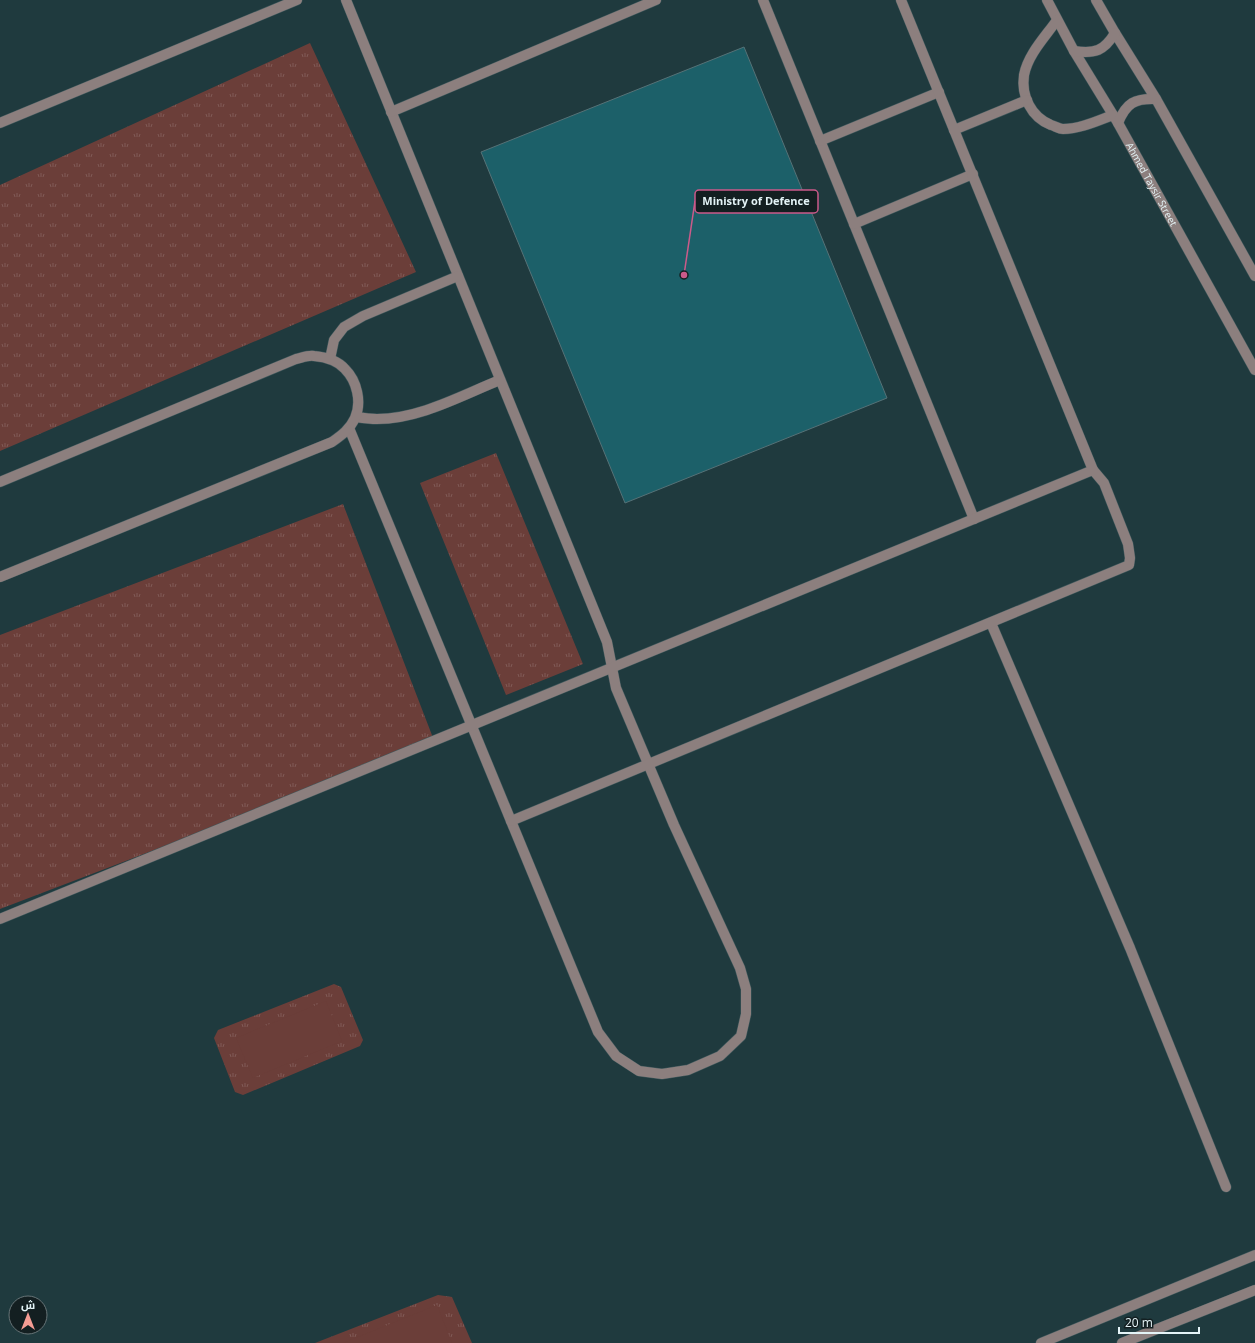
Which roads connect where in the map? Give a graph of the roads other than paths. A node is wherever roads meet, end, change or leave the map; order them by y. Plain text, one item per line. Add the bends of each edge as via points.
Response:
1 (297, 0) edge
2 (346, 0) edge
3 (656, 0) edge
4 (763, 0) edge
5 (902, 0) edge
6 (1046, 0) edge
7 (1096, 0) edge
8 (1057, 20) junction
9 (1115, 33) junction
10 (1074, 52) junction
11 (939, 92) junction
12 (1156, 99) junction
13 (1027, 100) junction
14 (392, 112) junction
15 (1115, 119) junction
16 (0, 123) edge
17 (954, 130) junction
18 (820, 141) junction
19 (973, 174) junction
20 (854, 224) junction
21 (458, 276) junction
22 (1255, 276) edge
23 (330, 359) junction
24 (1255, 370) edge
25 (500, 380) junction
26 (356, 417) junction
27 (349, 428) junction
28 (1092, 470) junction
29 (0, 482) edge
30 (974, 519) junction
31 (0, 577) edge
32 (991, 623) junction
33 (613, 667) junction
34 (472, 725) junction
35 (648, 764) junction
36 (511, 821) junction
37 (0, 919) edge
38 (1226, 1187) dead end
39 (1255, 1255) edge
40 (1255, 1290) edge
41 (1041, 1343) edge
42 (1122, 1343) edge

1 - 16 street
2 - 14 street
3 - 14 street
4 - 18 street
5 - 11 street
6 - 8 street, Ahmed Taysir Street
7 - 9 street
8 - 10 street, Ahmed Taysir Street
8 - 13 street via 1031,57 1024,74 1024,92
9 - 10 street via 1108,44 1098,51
9 - 12 street
10 - 15 street, Ahmed Taysir Street
11 - 17 street
11 - 18 street
12 - 15 street via 1143,99 1132,103
12 - 22 street
13 - 15 street via 1031,109 1044,122 1061,129
13 - 17 street
14 - 21 street
15 - 24 street, Ahmed Taysir Street
17 - 19 street
18 - 20 street
19 - 20 street
19 - 28 street
20 - 30 street
21 - 23 street via 363,316 344,327 334,340
21 - 25 street
23 - 26 street via 345,368 355,383 358,400
23 - 29 street via 313,356 296,359
25 - 26 street via 428,409 403,416 377,419
25 - 33 street via 607,642
26 - 27 street
27 - 31 street via 332,442
27 - 34 street
28 - 30 street
28 - 32 street via 1104,483 1128,544 1129,565
30 - 33 street
32 - 35 street
32 - 38 street via 1130,948
33 - 34 street
33 - 35 street via 616,688
34 - 36 street
34 - 37 street
35 - 36 street
35 - 36 street via 740,968 746,989 746,1014 741,1036 720,1056 688,1070 662,1074 639,1071 616,1056 598,1032
39 - 41 street
40 - 42 street

